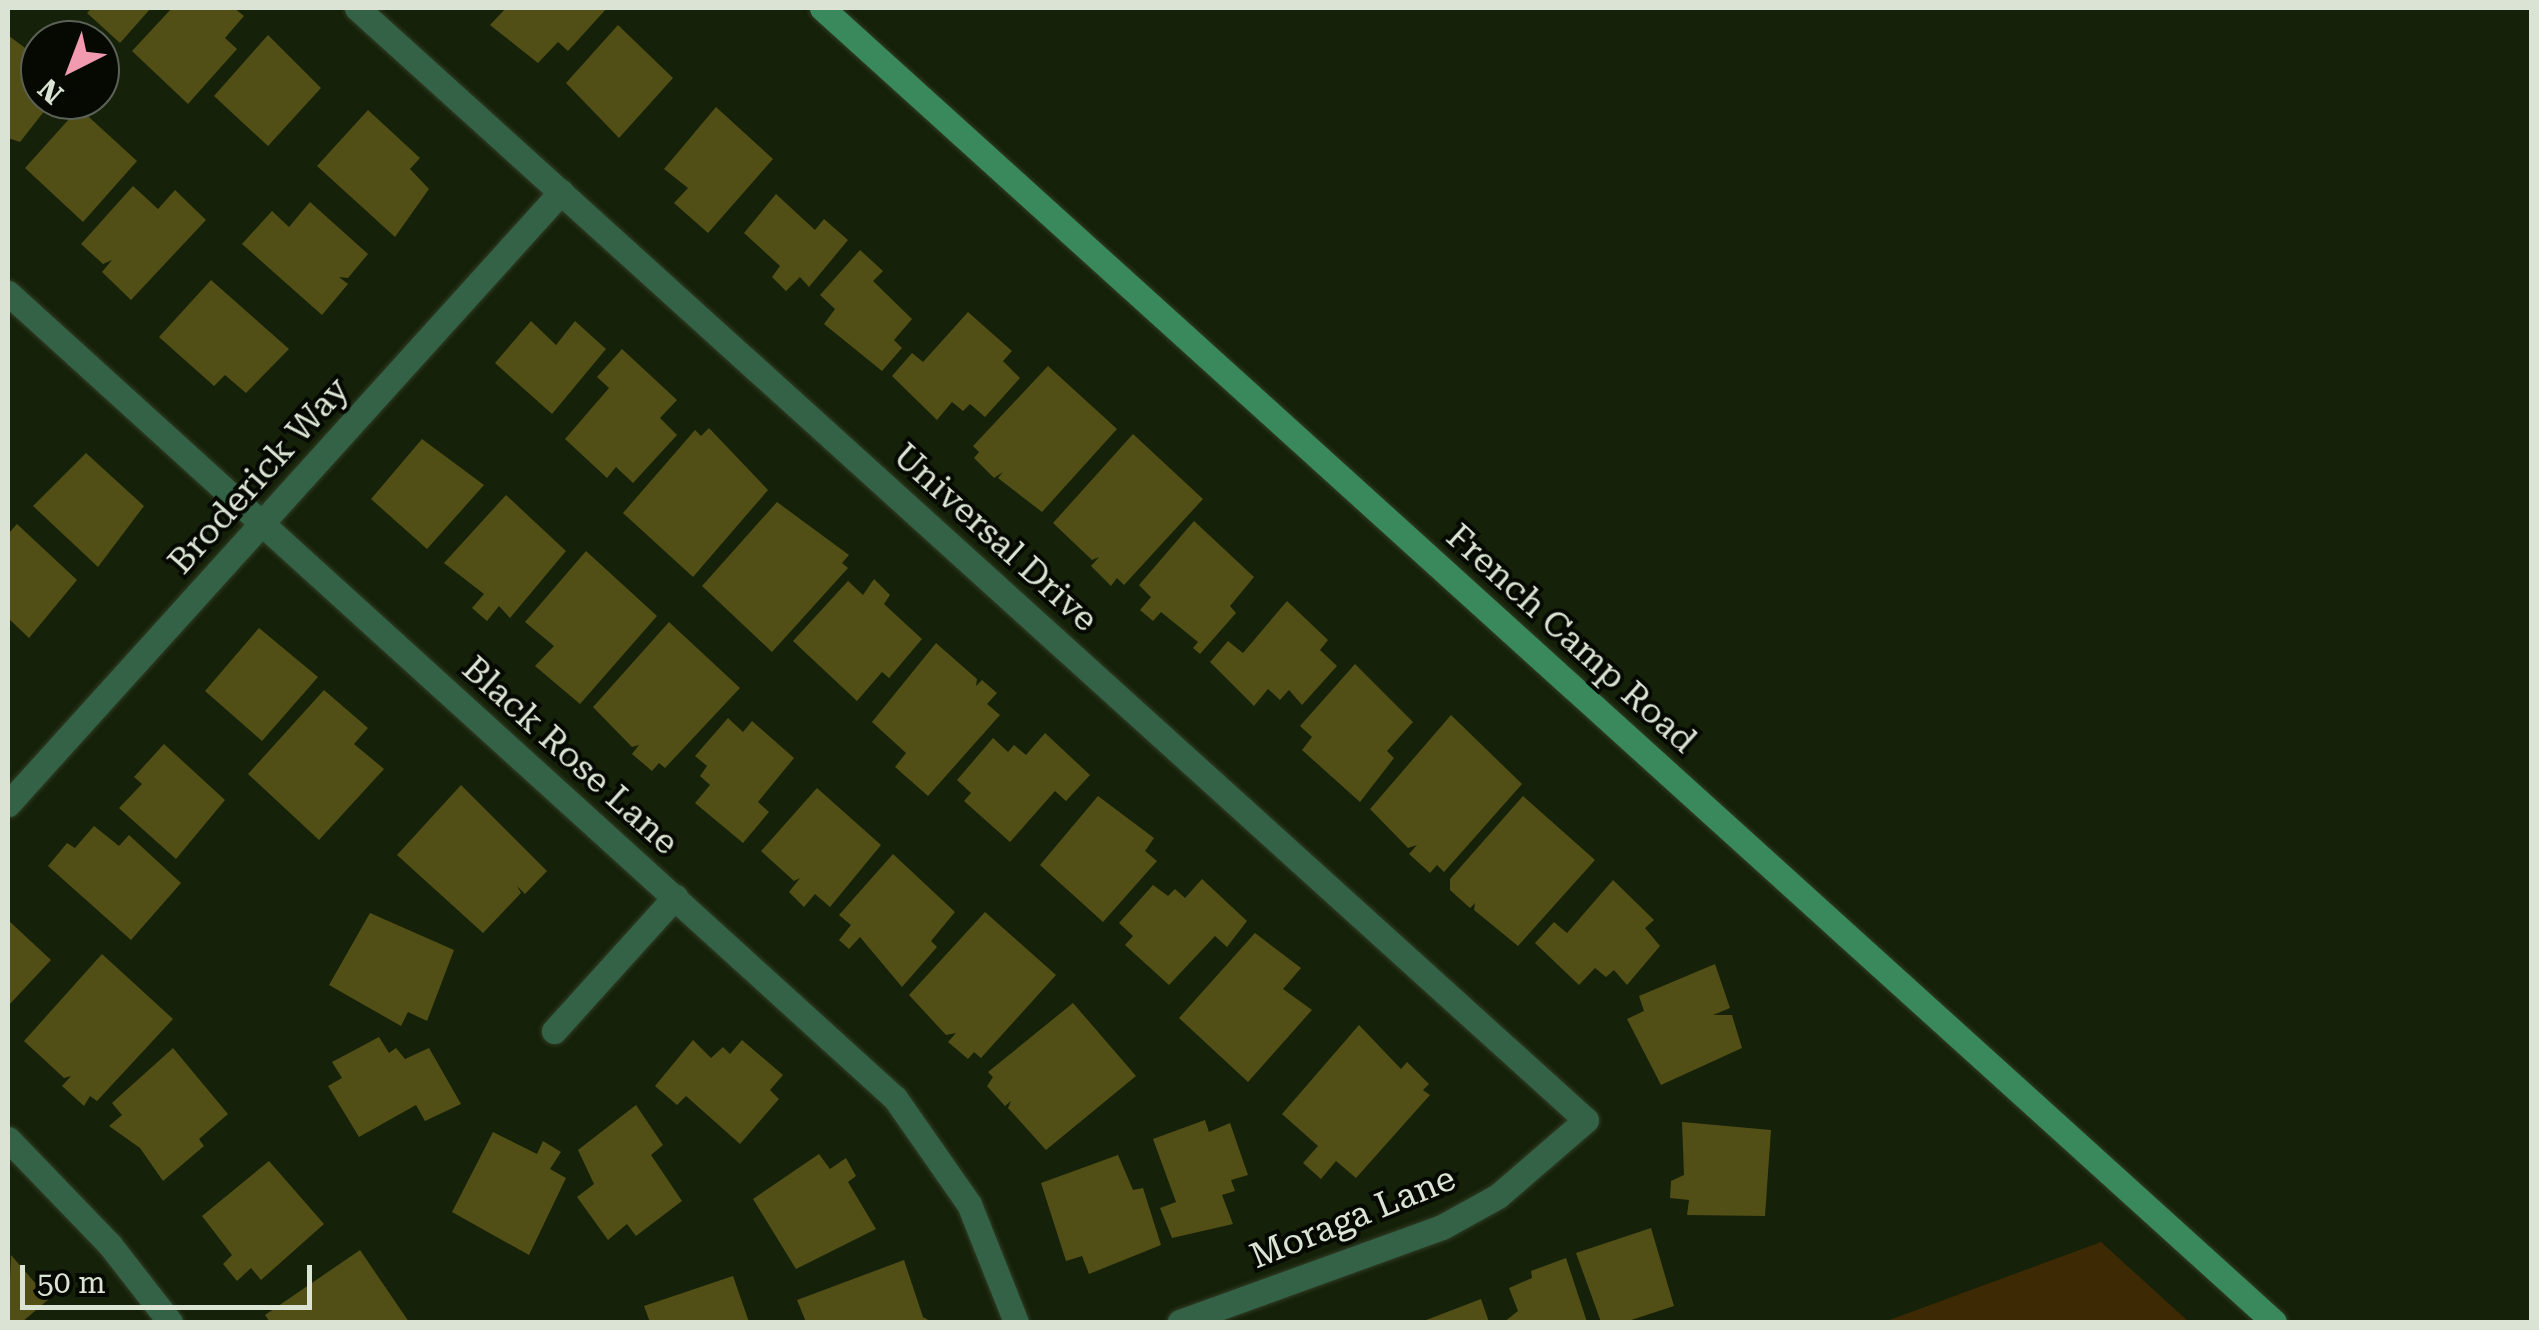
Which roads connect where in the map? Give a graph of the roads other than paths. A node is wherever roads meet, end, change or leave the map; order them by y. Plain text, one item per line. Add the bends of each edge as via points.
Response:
1 (357, 8) edge
2 (822, 8) edge
3 (561, 192) junction
4 (8, 293) edge
5 (262, 526) junction
6 (8, 804) edge
7 (675, 897) junction
8 (554, 1031) dead end
9 (1586, 1120) joint
10 (8, 1139) edge
11 (170, 1322) edge
12 (1016, 1322) edge
13 (1180, 1322) edge
14 (2274, 1322) edge

1 - 3 street, Universal Drive
2 - 14 street, French Camp Road
3 - 5 street, Broderick Way
3 - 9 street, Universal Drive
4 - 5 street, Black Rose Lane
5 - 6 street, Broderick Way
5 - 7 street, Black Rose Lane
7 - 8 street
7 - 12 street, Black Rose Lane via 895,1098 936,1149 969,1204
9 - 13 street, Moraga Lane via 1498,1196 1442,1227
10 - 11 street via 110,1245

